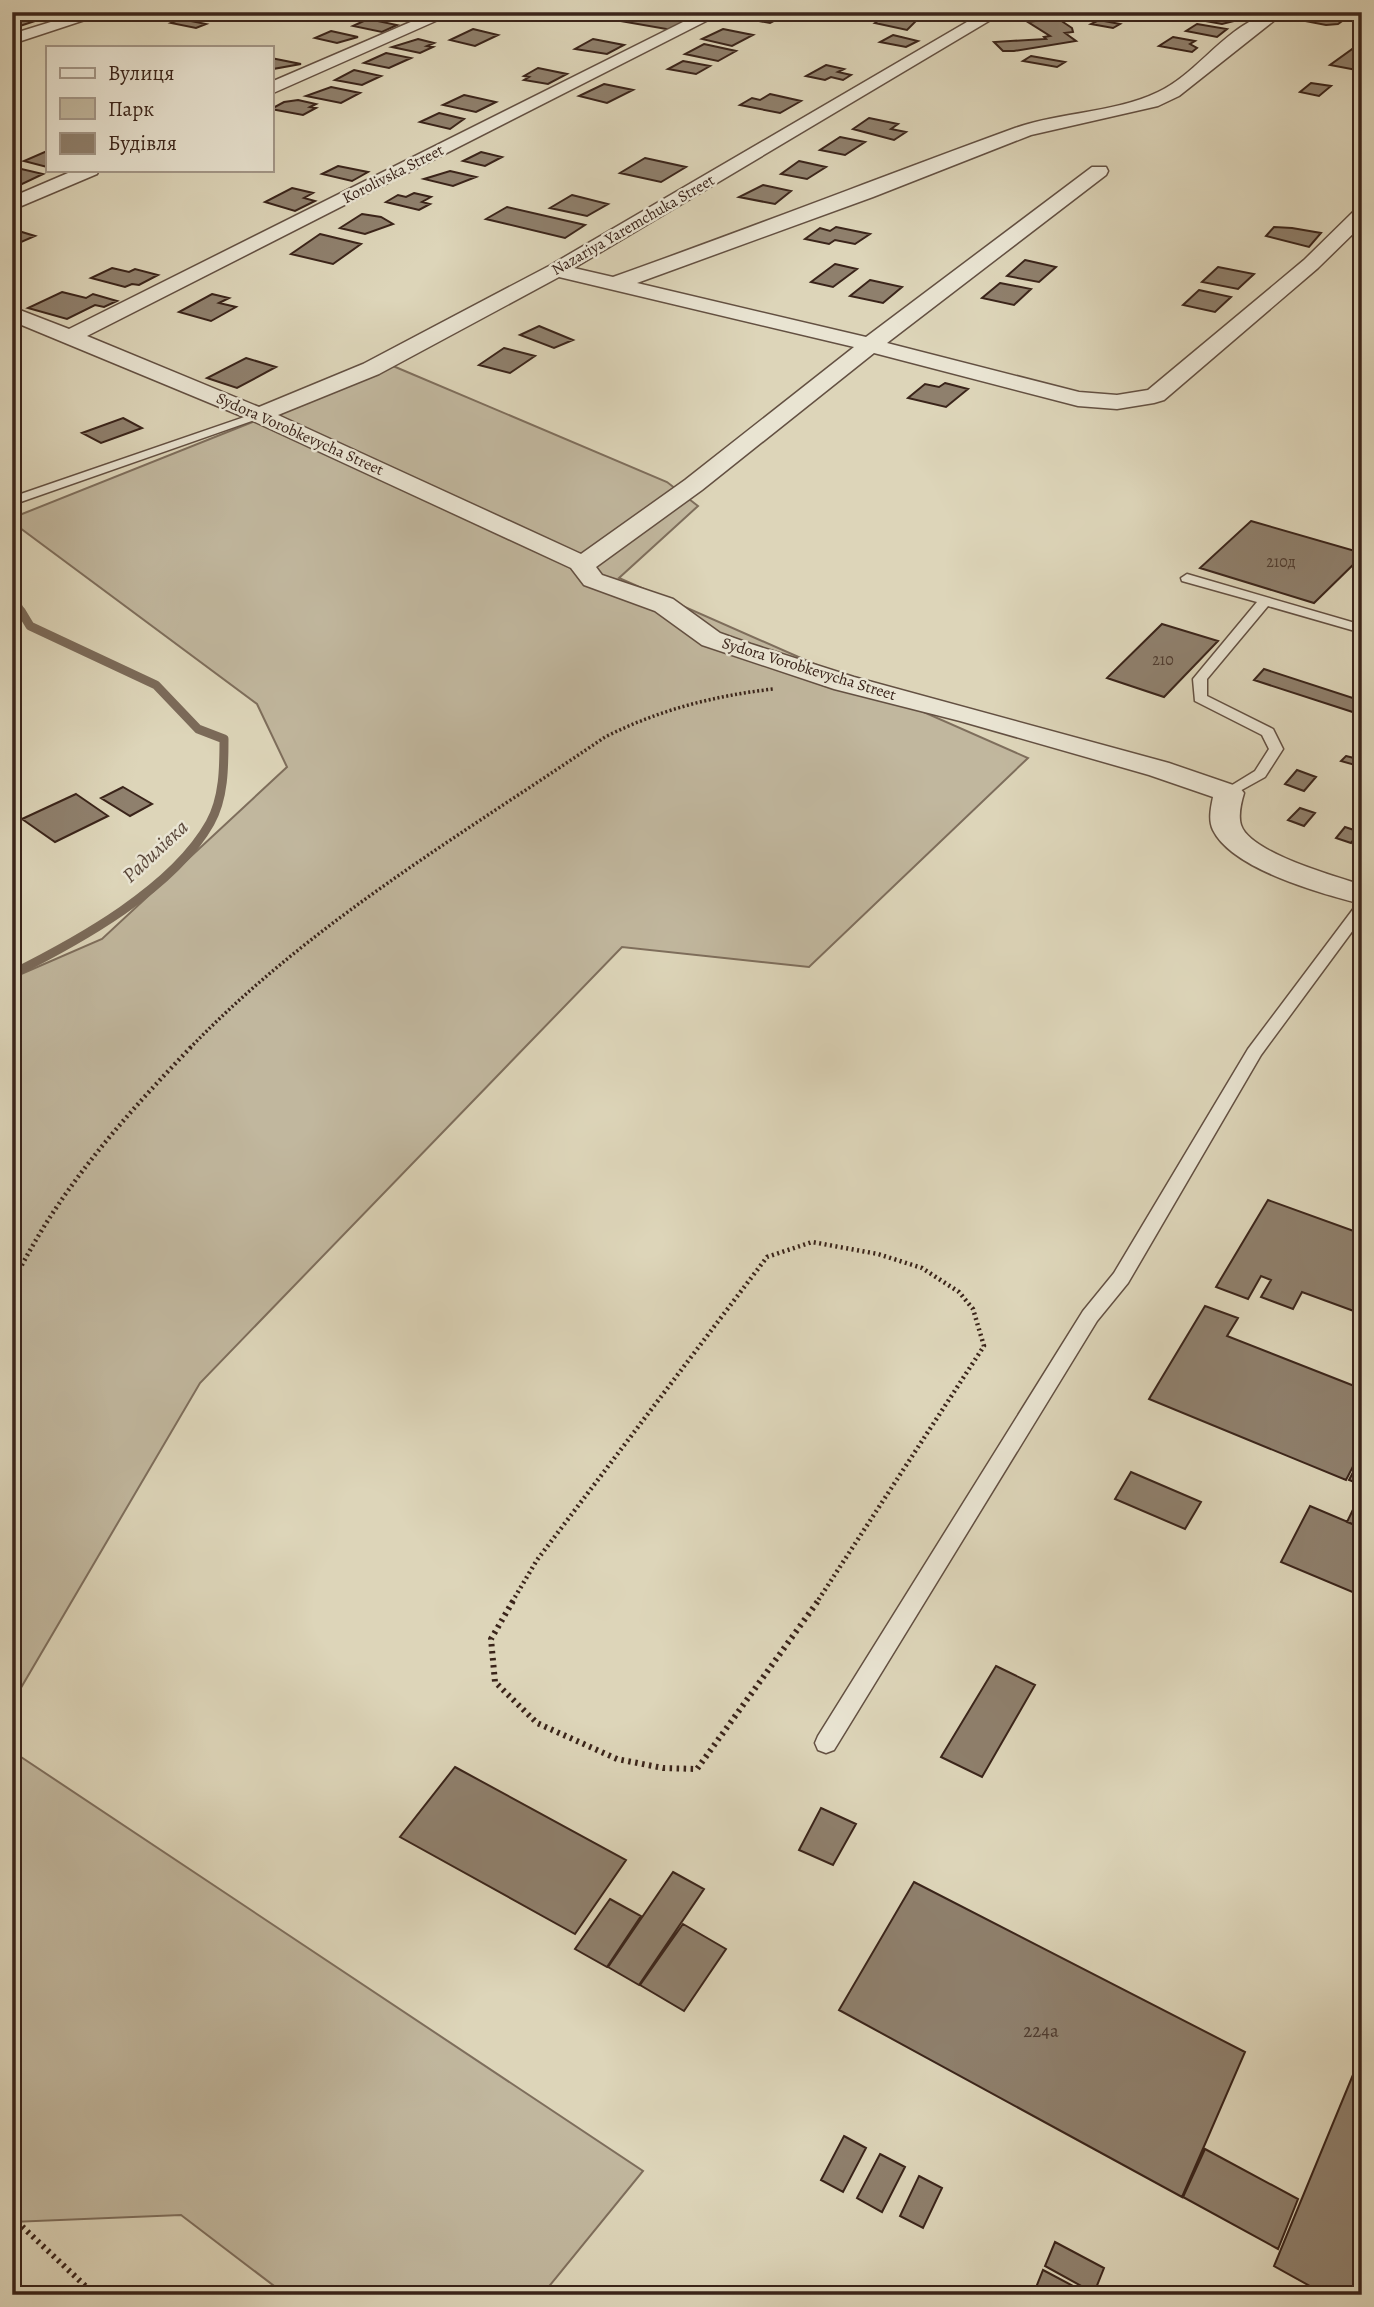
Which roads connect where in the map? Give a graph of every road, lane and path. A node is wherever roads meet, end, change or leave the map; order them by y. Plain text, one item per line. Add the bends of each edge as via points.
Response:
1 (101, 12) edge
2 (448, 12) edge
3 (716, 12) edge
4 (996, 12) edge
5 (1277, 12) edge
6 (12, 39) edge
7 (273, 88) edge
8 (1099, 171) dead end
9 (85, 172) edge
10 (12, 204) edge
11 (1362, 214) edge
12 (556, 270) junction
13 (614, 284) junction
14 (12, 313) edge
15 (71, 336) junction
16 (871, 345) junction
17 (259, 415) junction
18 (12, 501) edge
19 (583, 564) junction
20 (1187, 578) dead end
21 (1264, 602) junction
22 (1362, 629) edge
23 (779, 689) dead end
24 (1229, 793) junction
25 (1362, 895) edge
26 (1362, 907) edge
27 (12, 1285) edge
28 (984, 1346) joint
29 (826, 1743) dead end
30 (12, 2217) edge
31 (95, 2295) edge

1 - 6 street
2 - 7 street
3 - 15 street, Korolivska Street
4 - 12 street, Nazariya Yaremchuka Street
5 - 13 street via 1173,92 1152,102 1025,131
8 - 16 street
9 - 10 street
11 - 16 street via 1311,264 1156,395 1132,403 1078,399
12 - 13 street
12 - 17 street, Nazariya Yaremchuka Street via 370,369
13 - 16 street
14 - 15 street, Sydora Vorobkevycha Street
15 - 17 street, Sydora Vorobkevycha Street
16 - 19 street via 704,479
17 - 18 lane
17 - 19 street, Sydora Vorobkevycha Street
19 - 24 street, Sydora Vorobkevycha Street via 593,580 664,605 711,639 742,650
20 - 21 lane
21 - 22 lane
21 - 24 lane via 1200,679 1200,698 1268,732 1276,749 1260,774
23 - 27 path via 728,693 684,704 617,730 288,957 221,1016 94,1156 32,1243
24 - 25 street via 1225,813 1235,841
26 - 29 lane via 1254,1053 1121,1278 1090,1316
28 - 28 path via 814,1607 697,1769 617,1759 537,1723 495,1682 491,1639 537,1560 767,1256 812,1242 905,1262 947,1280 974,1310
30 - 31 path

